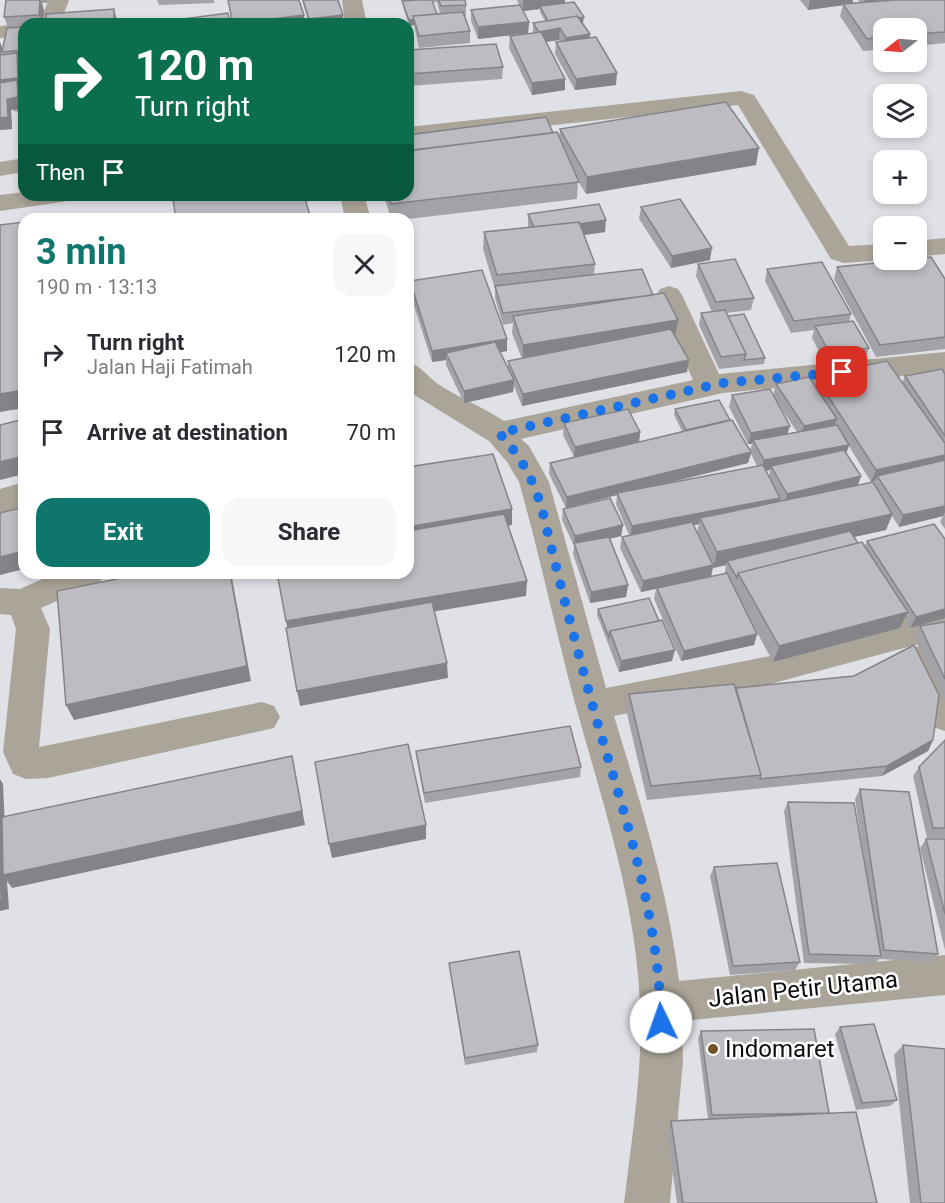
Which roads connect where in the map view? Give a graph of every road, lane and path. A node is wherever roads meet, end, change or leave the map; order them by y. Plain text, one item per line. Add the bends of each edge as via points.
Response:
1 (59, 0) edge
2 (352, 0) edge
3 (52, 18) edge
4 (355, 18) edge
5 (18, 30) edge
6 (0, 32) edge
7 (414, 133) edge
8 (18, 201) edge
9 (0, 203) edge
10 (945, 246) edge
11 (927, 248) edge
12 (873, 253) edge
13 (669, 295) dead end
14 (945, 362) edge
15 (414, 381) edge
16 (710, 386) junction
17 (499, 433) junction
18 (18, 496) edge
19 (0, 501) edge
20 (72, 579) edge
21 (11, 601) edge
22 (945, 622) edge
23 (908, 634) junction
24 (593, 705) junction
25 (945, 716) edge
26 (262, 717) dead end
27 (945, 975) edge
28 (661, 1003) junction
29 (647, 1203) edge

1 - 3 street
2 - 4 street
5 - 6 street
7 - 12 street via 741,98 746,100 840,254
8 - 9 street
10 - 11 street
13 - 16 street
14 - 16 street
15 - 17 street
16 - 17 street
17 - 24 street via 518,454 534,482
18 - 19 street
20 - 21 street
21 - 26 street via 33,629 21,752 26,763 48,762
22 - 23 street
23 - 24 street via 652,696
23 - 25 street
24 - 28 street via 636,852 654,937
27 - 28 street, Jalan Petir Utama
28 - 29 street via 663,1061

